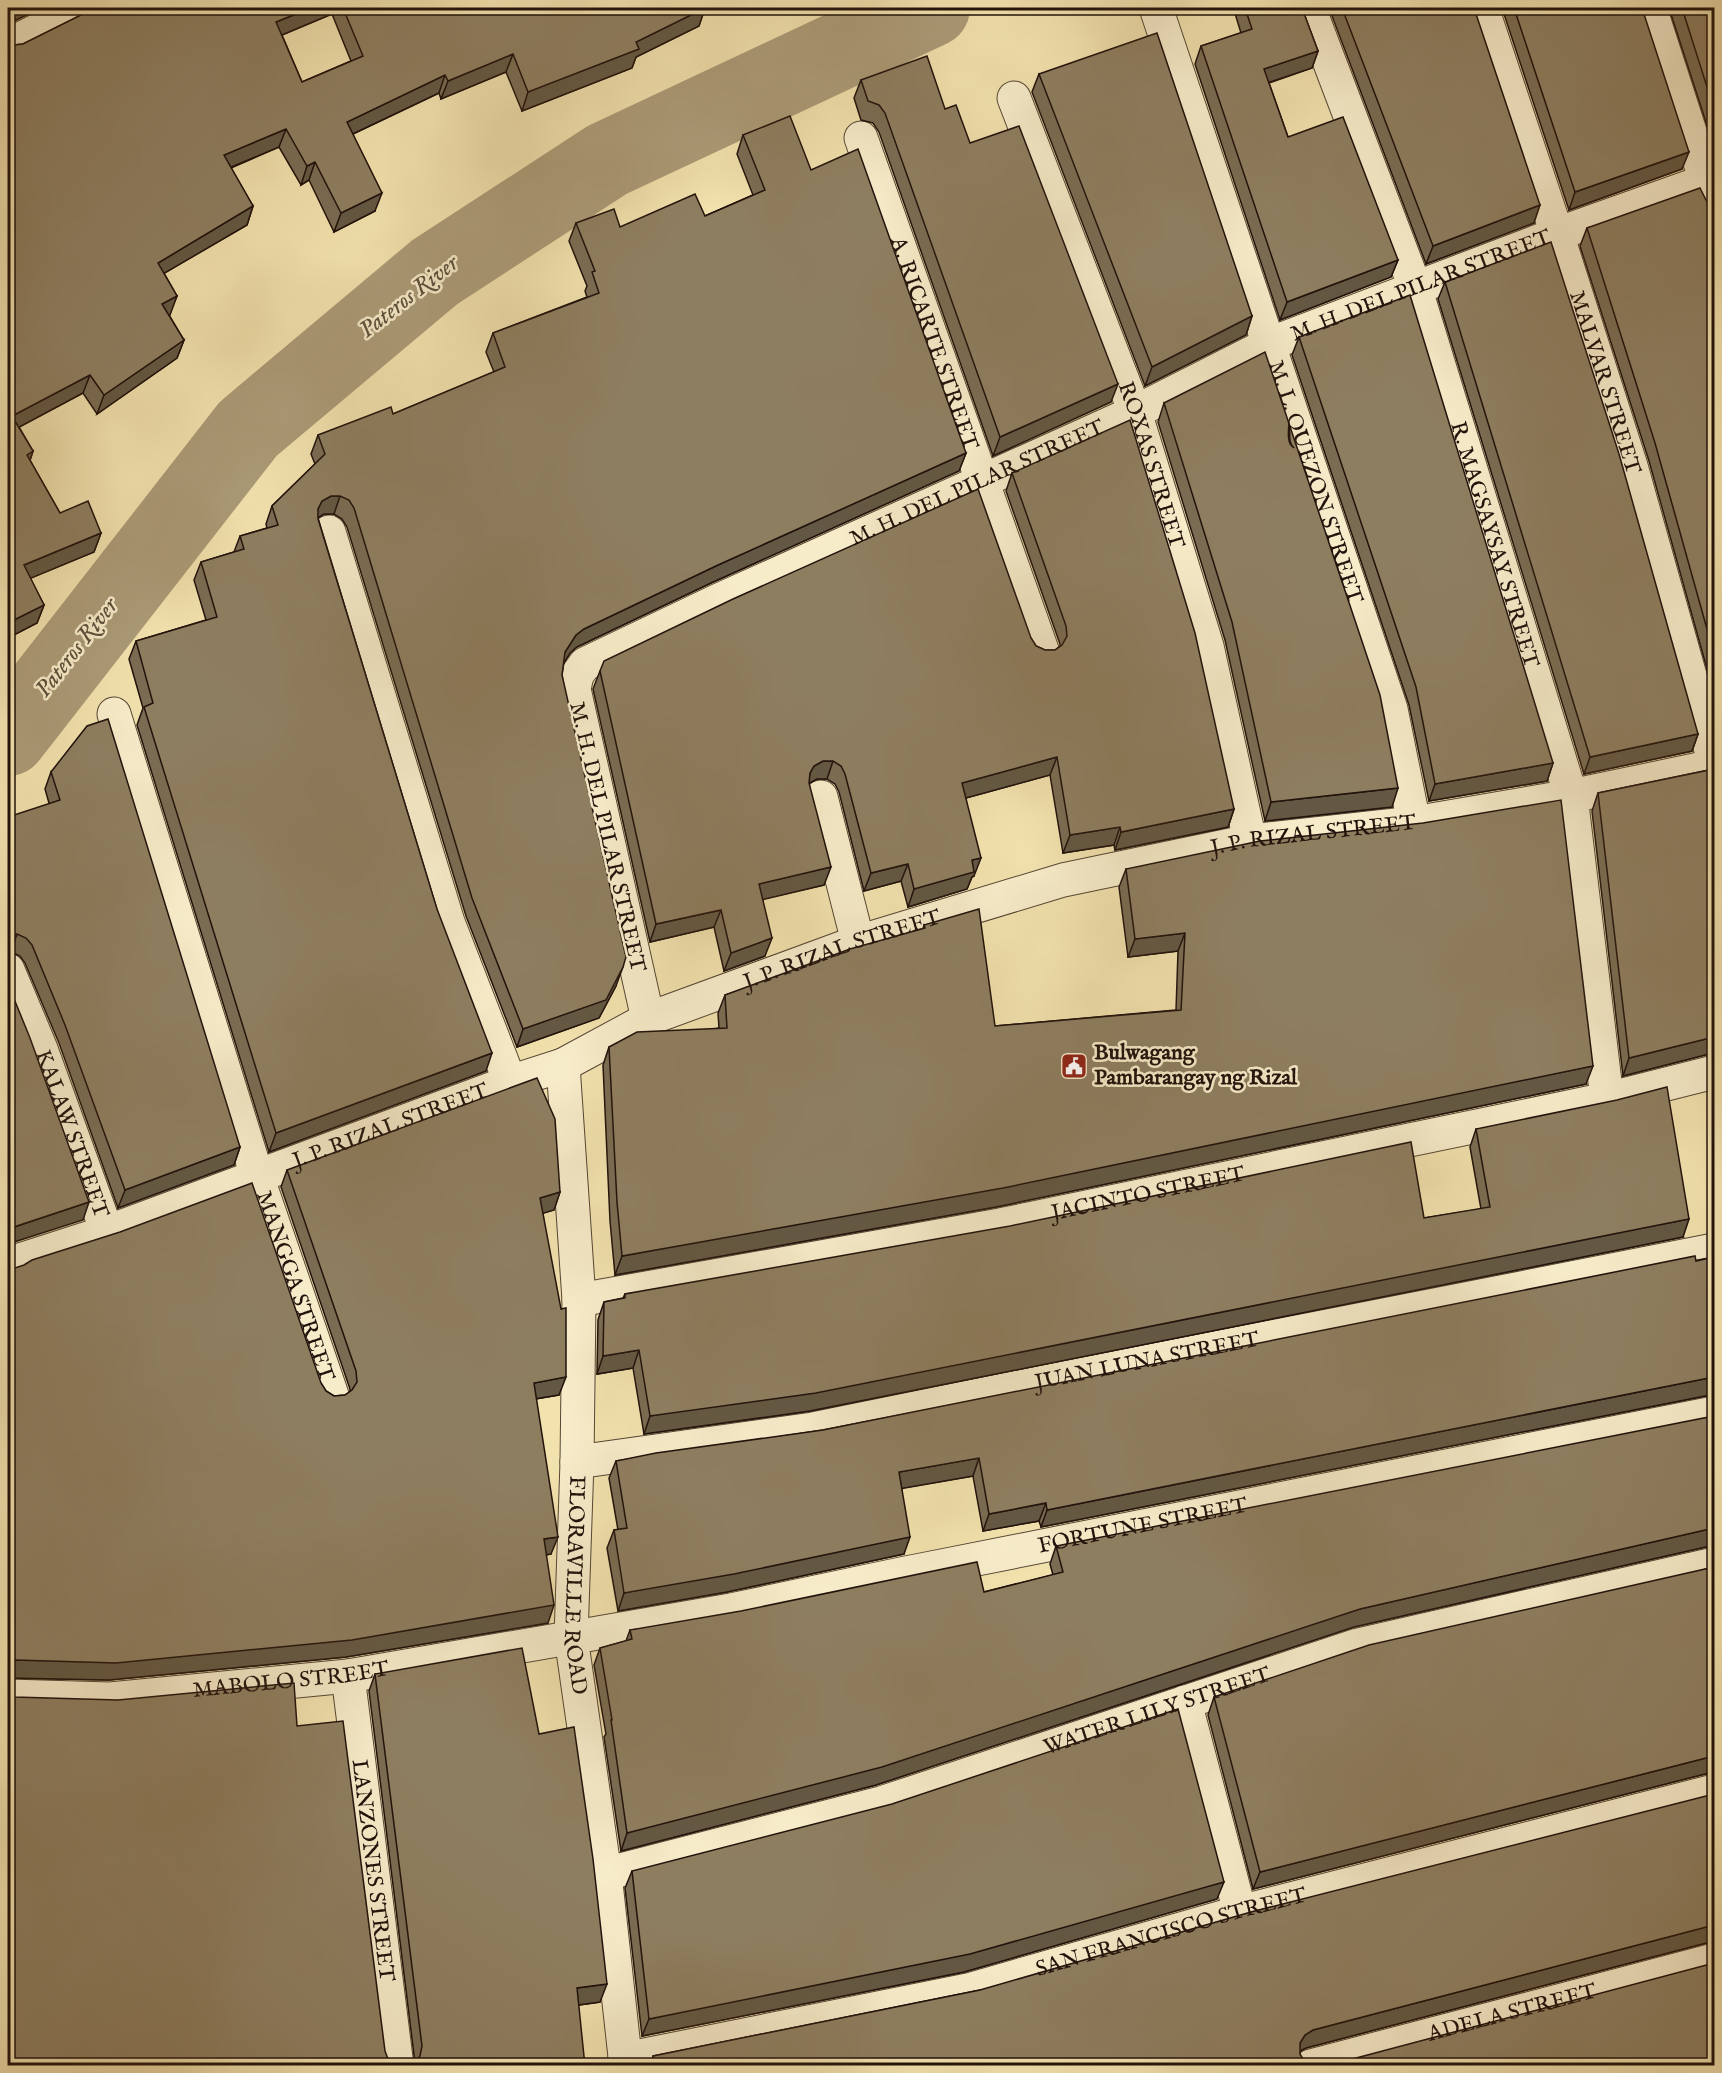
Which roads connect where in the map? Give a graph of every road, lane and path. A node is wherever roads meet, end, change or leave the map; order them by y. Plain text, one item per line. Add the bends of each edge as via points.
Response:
1 (82, 8) edge
2 (1156, 8) edge
3 (1309, 8) edge
4 (1482, 8) edge
5 (1650, 8) edge
6 (8, 45) edge
7 (1014, 98) dead end
8 (861, 138) dead end
9 (1712, 188) edge
10 (1557, 234) junction
11 (1415, 287) junction
12 (1269, 344) junction
13 (1135, 412) junction
14 (982, 482) junction
15 (328, 532) dead end
16 (1042, 650) edge
17 (114, 714) dead end
18 (1714, 761) edge
19 (1714, 766) edge
20 (1571, 796) junction
21 (821, 797) dead end
22 (1414, 823) junction
23 (1250, 841) junction
24 (858, 942) junction
25 (8, 970) edge
26 (648, 1018) junction
27 (563, 1065) junction
28 (1714, 1072) edge
29 (510, 1083) junction
30 (1607, 1099) junction
31 (256, 1176) junction
32 (107, 1232) junction
33 (1714, 1250) edge
34 (8, 1267) edge
35 (579, 1300) junction
36 (332, 1395) edge
37 (1714, 1413) edge
38 (577, 1462) junction
39 (1714, 1564) edge
40 (571, 1637) junction
41 (348, 1676) junction
42 (8, 1696) edge
43 (1185, 1701) junction
44 (1714, 1791) edge
45 (605, 1874) junction
46 (1240, 1912) junction
47 (1714, 1960) edge
48 (625, 2062) edge
49 (397, 2066) edge
50 (1311, 2066) edge

1 - 6 street
2 - 12 street, M. L. QUEZON STREET
3 - 11 street, R. MAGSAYSAY STREET
4 - 10 street, MALVAR STREET
5 - 9 street
7 - 13 street, ROXAS STREET
8 - 14 street, A. RICARTE STREET
9 - 10 street, M. H. DEL PILAR STREET
10 - 11 street, M. H. DEL PILAR STREET
10 - 18 street, MALVAR STREET via 1631,466
11 - 12 street, M. H. DEL PILAR STREET
11 - 20 street, R. MAGSAYSAY STREET
12 - 13 street, M. H. DEL PILAR STREET
12 - 22 street, M. L. QUEZON STREET via 1391,710
13 - 14 street, M. H. DEL PILAR STREET
13 - 23 street, ROXAS STREET via 1207,646
14 - 16 street, A. RICARTE STREET
14 - 26 street, M. H. DEL PILAR STREET via 719,600 585,664 577,675 574,689
15 - 29 street via 448,922
17 - 31 street, MANGGA STREET
19 - 20 street, J. P. RIZAL STREET
20 - 22 street, J. P. RIZAL STREET
20 - 30 street, R. MAGSAYSAY STREET
21 - 24 street
22 - 23 street, J. P. RIZAL STREET
23 - 24 street, J. P. RIZAL STREET via 1063,880
24 - 26 street, J. P. RIZAL STREET
25 - 32 street, KALAW STREET via 41,1048
26 - 27 street, J. P. RIZAL STREET
27 - 29 street, J. P. RIZAL STREET
27 - 35 street, FLORAVILLE ROAD
28 - 30 street, JACINTO STREET
29 - 31 street, J. P. RIZAL STREET
30 - 35 street, JACINTO STREET via 1000,1225
31 - 32 street, J. P. RIZAL STREET
31 - 36 street, MANGGA STREET
32 - 34 street, J. P. RIZAL STREET
33 - 38 street, JUAN LUNA STREET via 813,1429
35 - 38 street, FLORAVILLE ROAD
37 - 40 street, FORTUNE STREET via 731,1610
38 - 40 street, FLORAVILLE ROAD
39 - 43 street, WATER LILY STREET via 1358,1644
40 - 41 street, MABOLO STREET
40 - 45 street, FLORAVILLE ROAD
41 - 42 street, MABOLO STREET via 110,1699
41 - 49 street, LANZONES STREET
43 - 45 street, WATER LILY STREET via 881,1803
43 - 46 street
44 - 46 street, SAN FRANCISCO STREET
45 - 48 street, FLORAVILLE ROAD
46 - 48 street, SAN FRANCISCO STREET via 968,1990
47 - 50 street, ADELA STREET

